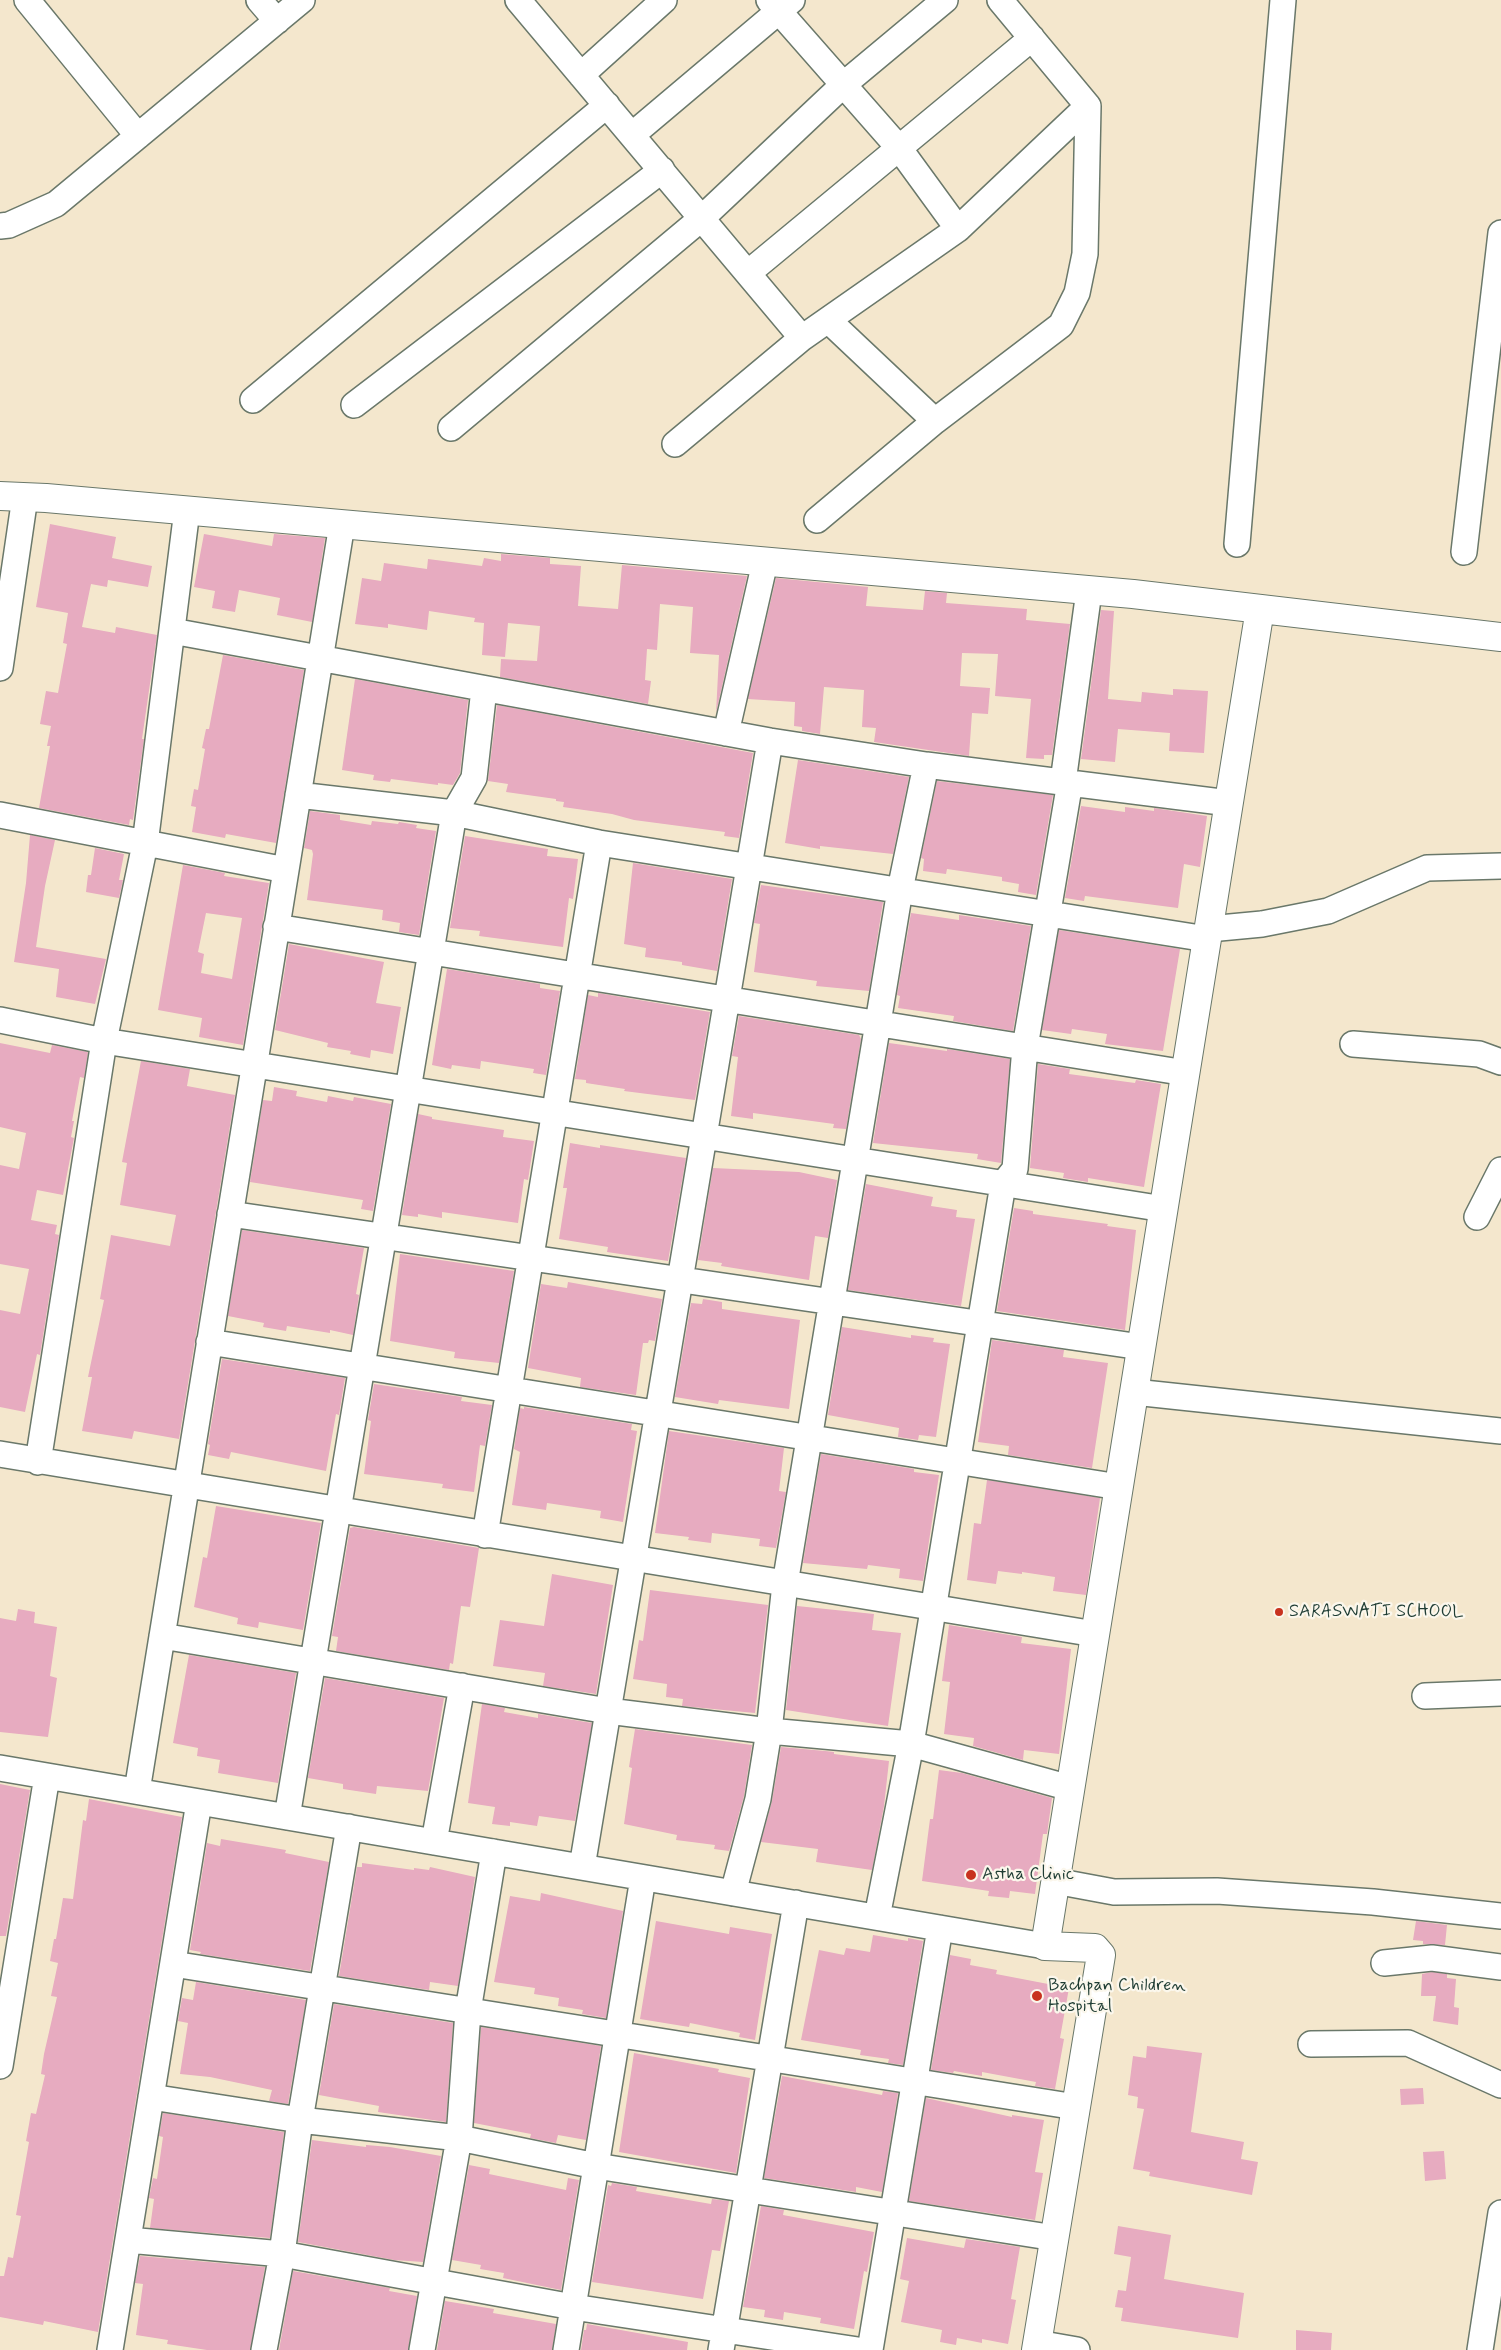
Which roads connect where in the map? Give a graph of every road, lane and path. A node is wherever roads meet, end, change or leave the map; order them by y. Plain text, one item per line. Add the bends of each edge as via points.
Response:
1 (27, 0) edge
2 (259, 0) edge
3 (302, 0) edge
4 (518, 0) edge
5 (664, 0) edge
6 (945, 0) edge
7 (1000, 0) edge
8 (1283, 0) edge
9 (780, 4) edge
10 (277, 21) junction
11 (1032, 38) junction
12 (581, 75) junction
13 (843, 85) junction
14 (607, 105) junction
15 (1088, 106) junction
16 (632, 135) junction
17 (138, 136) junction
18 (898, 148) junction
19 (662, 170) junction
20 (702, 218) junction
21 (0, 226) edge
22 (958, 229) junction
23 (1501, 233) edge
24 (748, 273) junction
25 (828, 320) junction
26 (802, 338) junction
27 (253, 400) dead end
28 (354, 405) dead end
29 (935, 421) junction
30 (451, 428) dead end
31 (675, 444) dead end
32 (12, 496) edge
33 (187, 510) junction
34 (817, 520) dead end
35 (342, 524) junction
36 (1238, 544) dead end
37 (1464, 552) dead end
38 (765, 562) junction
39 (1088, 591) junction
40 (1260, 609) junction
41 (172, 631) junction
42 (1501, 637) edge
43 (320, 657) junction
44 (0, 668) edge
45 (484, 689) junction
46 (726, 733) junction
47 (770, 740) junction
48 (926, 765) junction
49 (1066, 782) junction
50 (298, 795) junction
51 (1230, 803) junction
52 (454, 814) junction
53 (0, 815) edge
54 (599, 843) junction
55 (145, 844) junction
56 (748, 866) junction
57 (1501, 866) edge
58 (286, 870) junction
59 (900, 890) junction
60 (1048, 914) junction
61 (276, 927) junction
62 (1208, 934) junction
63 (432, 952) junction
64 (577, 975) junction
65 (726, 999) junction
66 (0, 1020) edge
67 (878, 1024) junction
68 (104, 1041) junction
69 (1353, 1044) dead end
70 (1025, 1047) junction
71 (1501, 1062) edge
72 (254, 1065) junction
73 (1186, 1073) junction
74 (409, 1090) junction
75 (555, 1112) junction
76 (704, 1136) junction
77 (855, 1160) junction
78 (1501, 1170) edge
79 (1003, 1184) junction
80 (1164, 1210) junction
81 (230, 1214) junction
82 (1477, 1216) dead end
83 (384, 1236) junction
84 (531, 1258) junction
85 (680, 1280) junction
86 (832, 1302) junction
87 (980, 1324) junction
88 (209, 1342) junction
89 (1142, 1347) junction
90 (362, 1367) junction
91 (509, 1390) junction
92 (1134, 1392) junction
93 (658, 1414) junction
94 (1501, 1431) edge
95 (809, 1438) junction
96 (0, 1454) edge
97 (38, 1462) junction
98 (956, 1462) junction
99 (186, 1486) junction
100 (1118, 1487) junction
101 (338, 1511) junction
102 (485, 1535) junction
103 (634, 1559) junction
104 (785, 1584) junction
105 (932, 1607) junction
106 (1095, 1634) junction
107 (162, 1636) junction
108 (313, 1662) junction
109 (462, 1686) junction
110 (1501, 1693) edge
111 (1425, 1696) dead end
112 (608, 1711) junction
113 (769, 1731) junction
114 (911, 1744) junction
115 (0, 1768) edge
116 (47, 1776) junction
117 (1070, 1788) junction
118 (137, 1791) junction
119 (199, 1802) junction
120 (287, 1817) junction
121 (349, 1827) junction
122 (434, 1842) junction
123 (494, 1852) junction
124 (582, 1867) junction
125 (643, 1878) junction
126 (1055, 1881) junction
127 (733, 1893) junction
128 (796, 1903) junction
129 (1501, 1916) edge
130 (877, 1917) junction
131 (940, 1928) junction
132 (1045, 1946) junction
133 (1384, 1963) dead end
134 (173, 1964) junction
135 (1501, 1967) edge
136 (322, 1988) junction
137 (468, 2011) junction
138 (618, 2035) junction
139 (1311, 2044) dead end
140 (770, 2059) junction
141 (0, 2066) edge
142 (915, 2082) junction
143 (1501, 2085) edge
144 (151, 2097) junction
145 (1076, 2107) junction
146 (300, 2120) junction
147 (459, 2138) junction
148 (596, 2166) junction
149 (748, 2190) junction
150 (893, 2212) junction
151 (1501, 2213) edge
152 (1055, 2238) junction
153 (128, 2240) junction
154 (282, 2254) junction
155 (1497, 2258) edge
156 (433, 2282) junction
157 (573, 2307) junction
158 (723, 2340) edge
159 (1037, 2346) edge
160 (110, 2350) edge
161 (264, 2350) edge
162 (422, 2350) edge
163 (566, 2350) edge
164 (858, 2350) edge
165 (870, 2350) edge
166 (1077, 2350) edge
167 (1480, 2350) edge

1 - 17 street
2 - 10 street
3 - 10 street
4 - 12 street
5 - 12 street
6 - 13 street
7 - 11 street
8 - 36 street
9 - 13 street
9 - 16 street
10 - 17 street
11 - 15 street
11 - 18 street
12 - 14 street
13 - 18 street
13 - 20 street
14 - 16 street
14 - 27 street
15 - 22 street
15 - 29 street via 1084,254 1077,293 1061,325
16 - 19 street
17 - 21 street via 56,204
18 - 22 street
18 - 24 street
19 - 20 street
19 - 28 street
20 - 24 street
20 - 30 street
22 - 25 street
23 - 37 street
24 - 26 street
25 - 26 street
25 - 29 street
26 - 31 street
29 - 34 street
32 - 33 street
32 - 44 street
33 - 35 street
33 - 41 street
35 - 38 street
35 - 43 street
38 - 39 street
38 - 46 street
39 - 40 street
39 - 49 street
40 - 42 street
40 - 51 street
41 - 43 street
41 - 55 street
43 - 45 street
43 - 50 street
45 - 46 street
45 - 52 street via 474,778
46 - 47 street
47 - 48 street
47 - 56 street
48 - 49 street
48 - 59 street
49 - 51 street
49 - 60 street
50 - 52 street
50 - 58 street
51 - 62 street
52 - 54 street
52 - 63 street
53 - 55 street
54 - 56 street
54 - 64 street
55 - 58 street
55 - 68 street
56 - 59 street
56 - 65 street
57 - 62 street via 1427,868 1328,911
58 - 61 street
59 - 60 street
59 - 67 street
60 - 62 street
60 - 70 street
61 - 63 street
61 - 72 street
62 - 73 street
63 - 64 street
63 - 74 street
64 - 65 street
64 - 75 street
65 - 67 street
65 - 76 street
66 - 68 street
67 - 70 street
67 - 77 street
68 - 72 street
68 - 97 street
69 - 71 street via 1479,1054
70 - 73 street
70 - 79 street via 1015,1169
72 - 74 street
72 - 81 street
73 - 80 street
74 - 75 street
74 - 83 street
75 - 76 street
75 - 84 street
76 - 77 street
76 - 85 street
77 - 79 street
77 - 86 street
78 - 82 street
79 - 80 street
79 - 87 street
80 - 89 street
81 - 83 street
81 - 88 street
83 - 84 street
83 - 90 street
84 - 85 street
84 - 91 street
85 - 86 street
85 - 93 street
86 - 87 street
86 - 95 street
87 - 89 street
87 - 98 street
88 - 90 street
88 - 99 street
89 - 92 street
90 - 91 street
90 - 101 street
91 - 93 street
91 - 102 street
92 - 94 street
92 - 100 street
93 - 95 street
93 - 103 street
95 - 98 street
95 - 104 street
96 - 97 street
97 - 99 street
98 - 100 street
98 - 105 street
99 - 101 street
99 - 107 street
100 - 106 street
101 - 102 street
101 - 108 street
102 - 103 street
103 - 104 street
103 - 112 street
104 - 105 street
104 - 113 street
105 - 106 street
105 - 114 street
106 - 117 street
107 - 108 street
107 - 118 street
108 - 109 street
108 - 120 street
109 - 112 street
109 - 122 street
110 - 111 street
112 - 113 street
112 - 124 street
113 - 114 street
113 - 127 street via 758,1799
114 - 117 street
114 - 130 street
115 - 116 street
116 - 118 street
116 - 141 street
117 - 126 street
118 - 119 street
119 - 120 street
119 - 134 street
120 - 121 street
121 - 122 street
121 - 136 street
122 - 123 street
123 - 124 street
123 - 137 street
124 - 125 street
125 - 127 street
125 - 138 street
126 - 129 street via 1114,1892 1217,1891 1373,1902
126 - 132 street
127 - 128 street
128 - 130 street
128 - 140 street
130 - 131 street
131 - 132 street
131 - 142 street
132 - 145 street via 1095,1948 1101,1955
133 - 135 street via 1432,1958
134 - 136 street
134 - 144 street
136 - 137 street
136 - 146 street
137 - 138 street
137 - 147 street
138 - 140 street
138 - 148 street
139 - 143 street via 1408,2043
140 - 142 street
140 - 149 street
142 - 145 street
142 - 150 street
144 - 146 street
144 - 153 street
145 - 152 street
146 - 147 street
146 - 154 street
147 - 148 street
147 - 156 street
148 - 149 street
148 - 157 street
149 - 150 street
149 - 158 street
150 - 152 street
150 - 165 street
151 - 155 street
152 - 159 street
153 - 154 street
153 - 160 street
154 - 156 street
154 - 161 street
155 - 167 street
156 - 157 street
156 - 162 street
157 - 158 street
157 - 163 street
158 - 164 street
159 - 166 street

